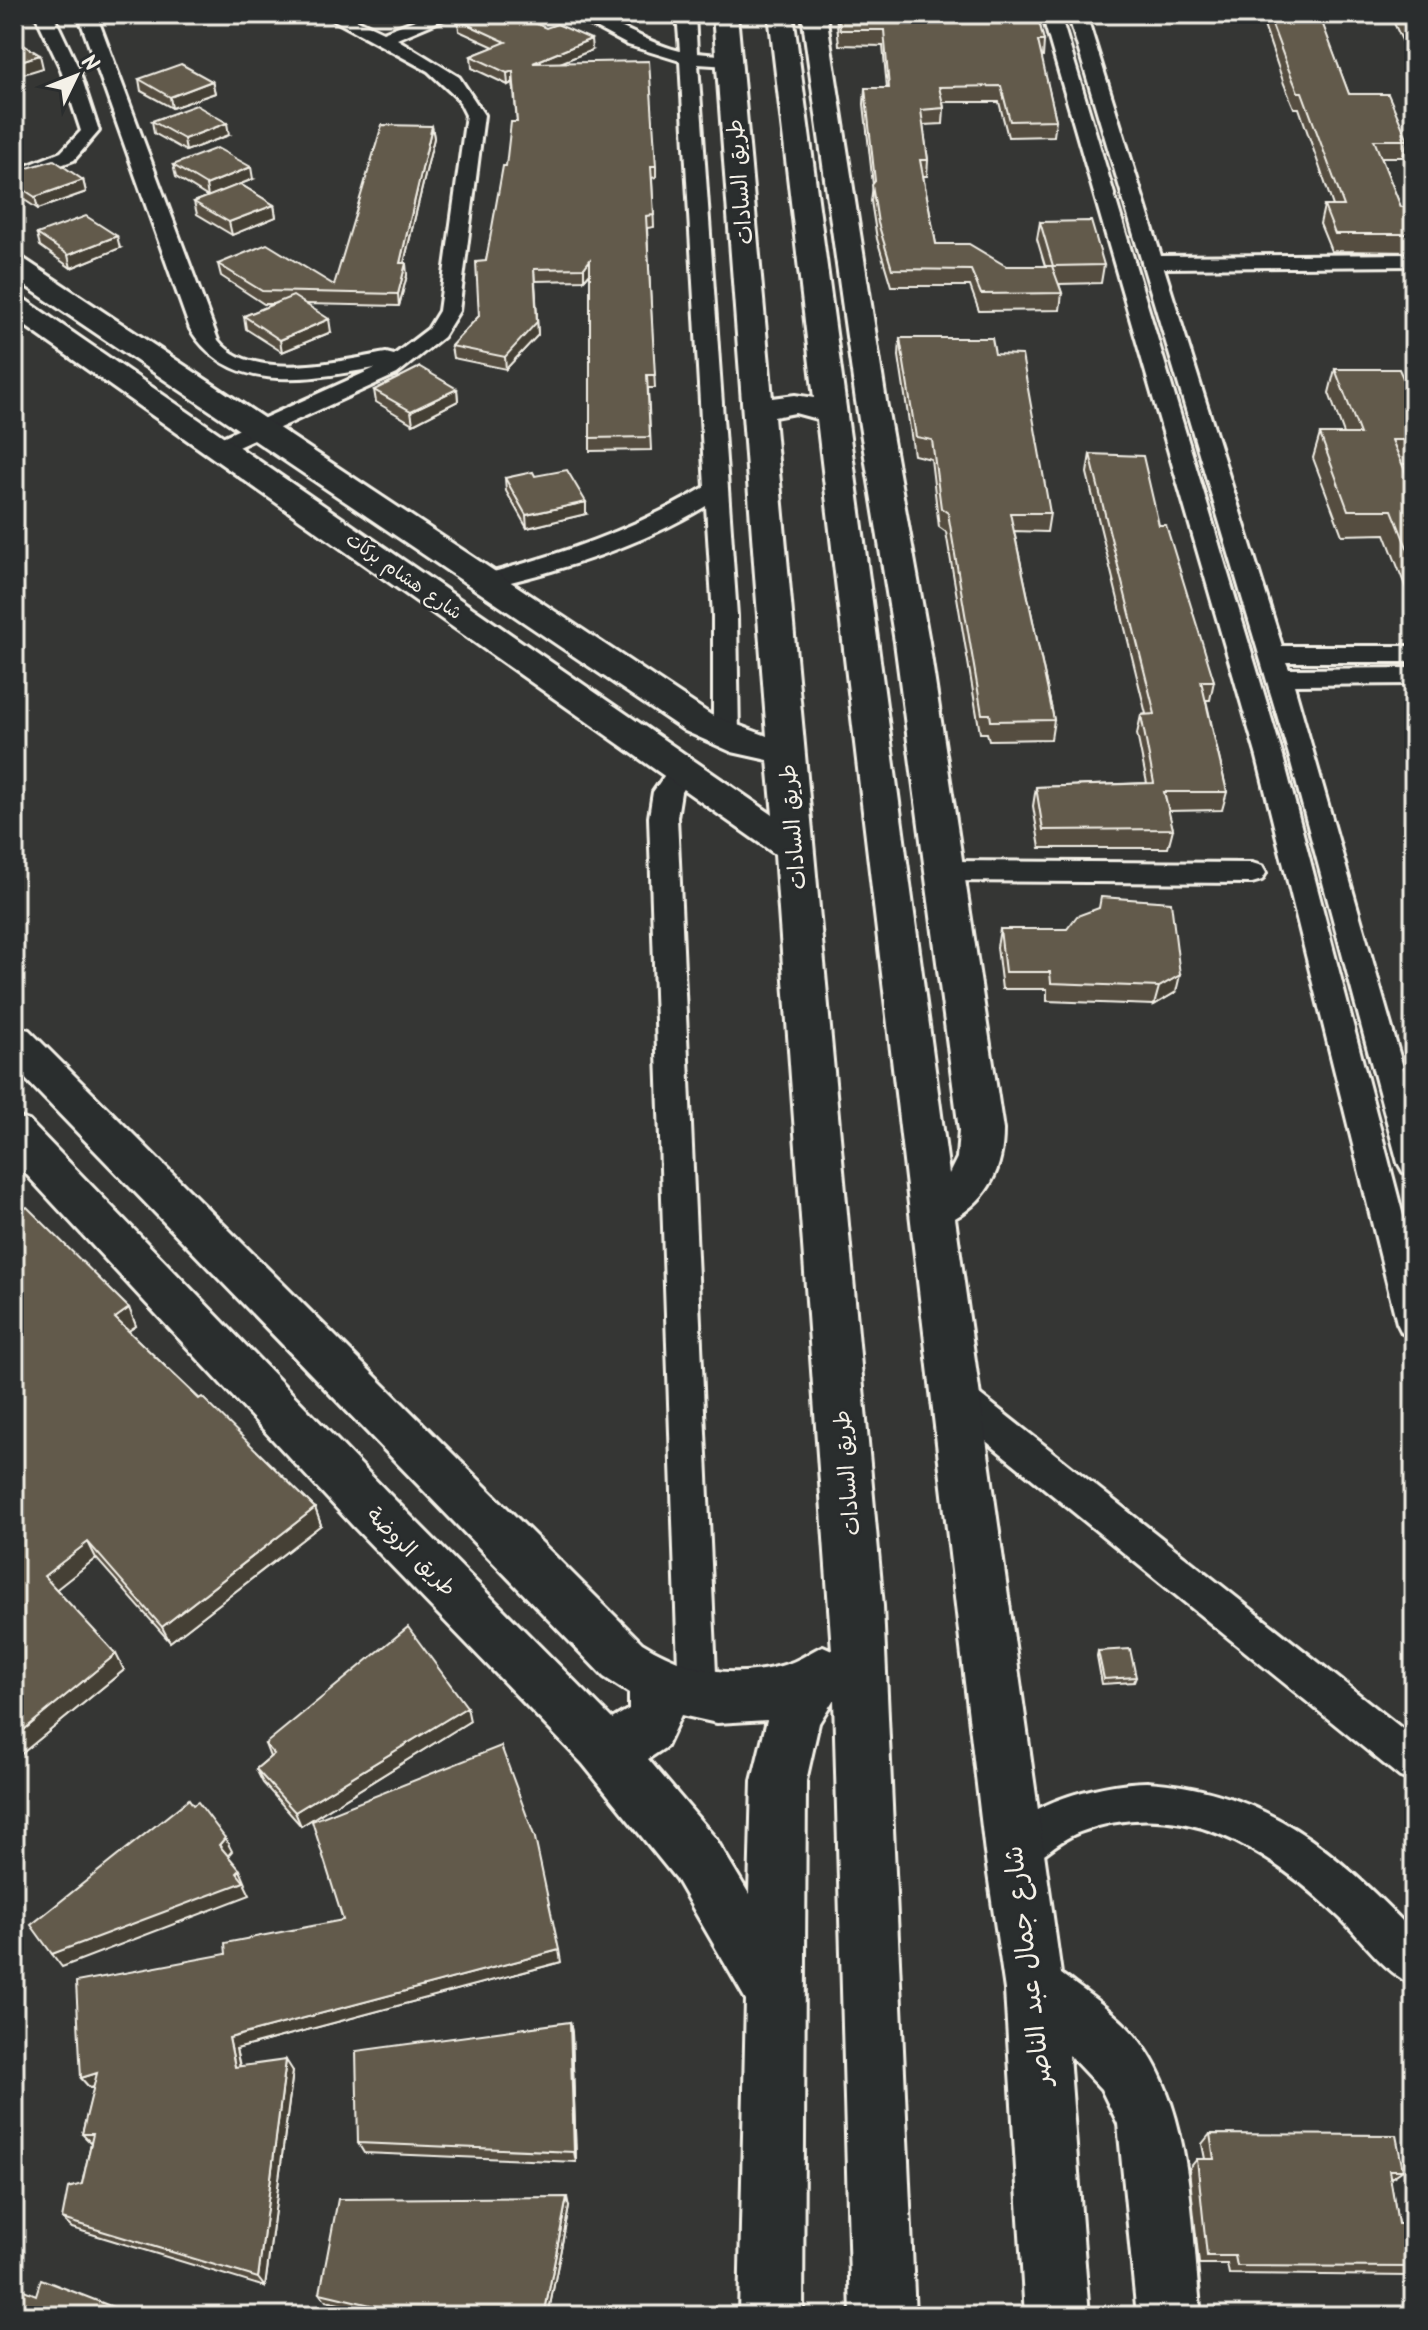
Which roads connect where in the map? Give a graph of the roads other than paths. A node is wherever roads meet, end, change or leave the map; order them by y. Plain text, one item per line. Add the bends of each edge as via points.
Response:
1 (44, 14) edge
2 (87, 14) edge
3 (332, 14) edge
4 (447, 14) edge
5 (579, 14) edge
6 (686, 14) edge
7 (725, 14) edge
8 (781, 14) edge
9 (814, 14) edge
10 (1051, 14) edge
11 (1077, 14) edge
12 (380, 39) junction
13 (687, 60) junction
14 (729, 61) junction
15 (106, 68) junction
16 (68, 74) junction
17 (14, 177) edge
18 (1111, 220) junction
19 (1140, 221) junction
20 (1414, 260) edge
21 (14, 265) edge
22 (1154, 270) junction
23 (1414, 274) edge
24 (14, 305) edge
25 (1140, 321) junction
26 (1170, 321) junction
27 (413, 354) junction
28 (791, 368) junction
29 (758, 412) junction
30 (832, 415) junction
31 (257, 430) junction
32 (219, 447) junction
33 (716, 490) junction
34 (486, 581) junction
35 (1222, 598) junction
36 (1251, 598) junction
37 (1414, 654) edge
38 (1273, 666) junction
39 (1414, 676) edge
40 (872, 730) junction
41 (925, 731) junction
42 (726, 738) junction
43 (786, 751) junction
44 (1302, 755) junction
45 (1270, 757) junction
46 (682, 769) junction
47 (794, 848) junction
48 (944, 871) junction
49 (1252, 873) dead end
50 (14, 1041) edge
51 (14, 1133) edge
52 (1414, 1163) edge
53 (932, 1210) junction
54 (259, 1291) junction
55 (1414, 1323) edge
56 (202, 1330) junction
57 (331, 1366) junction
58 (956, 1396) junction
59 (275, 1407) junction
60 (985, 1618) joint
61 (837, 1659) junction
62 (677, 1690) junction
63 (602, 1746) junction
64 (1414, 1763) edge
65 (1013, 1853) junction
66 (1414, 1964) edge
67 (1034, 1990) junction
68 (777, 1996) junction
69 (764, 2298) edge
70 (883, 2316) edge
71 (1057, 2316) edge
72 (1169, 2316) edge

1 - 16 street
2 - 15 street
3 - 12 street
4 - 12 street
5 - 13 street
6 - 13 street
7 - 14 street, طريق السادات
8 - 28 street, طريق السادات
9 - 41 street
10 - 18 street
11 - 19 street
12 - 27 street via 457,83 475,115 449,311 436,333
13 - 14 street
13 - 33 street
14 - 28 street, طريق السادات
15 - 16 street
15 - 27 street via 201,329 215,350 243,365 284,372
16 - 17 street via 90,131 83,145 67,158
18 - 19 street
18 - 25 street
19 - 22 street
20 - 22 street
21 - 31 street, شارع هشام بركات
22 - 23 street
22 - 26 street
24 - 32 street, شارع هشام بركات
25 - 26 street
25 - 35 street
26 - 36 street
27 - 31 street
28 - 29 street, طريق السادات
28 - 30 street, طريق السادات
29 - 30 street via 796,402
29 - 43 street, طريق السادات
30 - 40 street, طريق السادات
31 - 32 street
31 - 34 street, شارع هشام بركات
32 - 46 street, شارع هشام بركات
33 - 34 street via 601,549
33 - 42 street
34 - 42 street, شارع هشام بركات
35 - 36 street
35 - 45 street
36 - 38 street
37 - 38 street
38 - 39 street
38 - 44 street
40 - 41 street
40 - 53 street, طريق السادات
41 - 48 street
42 - 43 street, شارع هشام بركات
42 - 46 street via 711,757
43 - 47 street, طريق السادات
44 - 45 street
44 - 52 street
45 - 55 street
46 - 47 street, شارع هشام بركات
46 - 62 street via 667,792 663,817
47 - 61 street, طريق السادات
48 - 49 street
48 - 53 street via 982,1154 974,1177 957,1196
50 - 54 street
51 - 56 street, طريق الروضة
53 - 58 street, طريق السادات
54 - 56 street
54 - 57 street
56 - 59 street, طريق الروضة
57 - 59 street
57 - 62 street via 602,1639
58 - 60 street, طريق السادات
58 - 64 street
59 - 63 street, طريق الروضة
60 - 65 street, شارع جمال عبد الناصر
61 - 62 street via 785,1692 742,1699
61 - 68 street via 797,1708 779,1781
61 - 70 street
62 - 63 street via 659,1702 654,1721 632,1740
63 - 68 street, طريق الروضة via 696,1859
65 - 66 street via 1060,1820 1115,1802 1175,1801 1236,1816 1293,1847
65 - 67 street, شارع جمال عبد الناصر
67 - 71 street, شارع جمال عبد الناصر
67 - 72 street via 1083,2027 1122,2068 1148,2119
68 - 69 street

